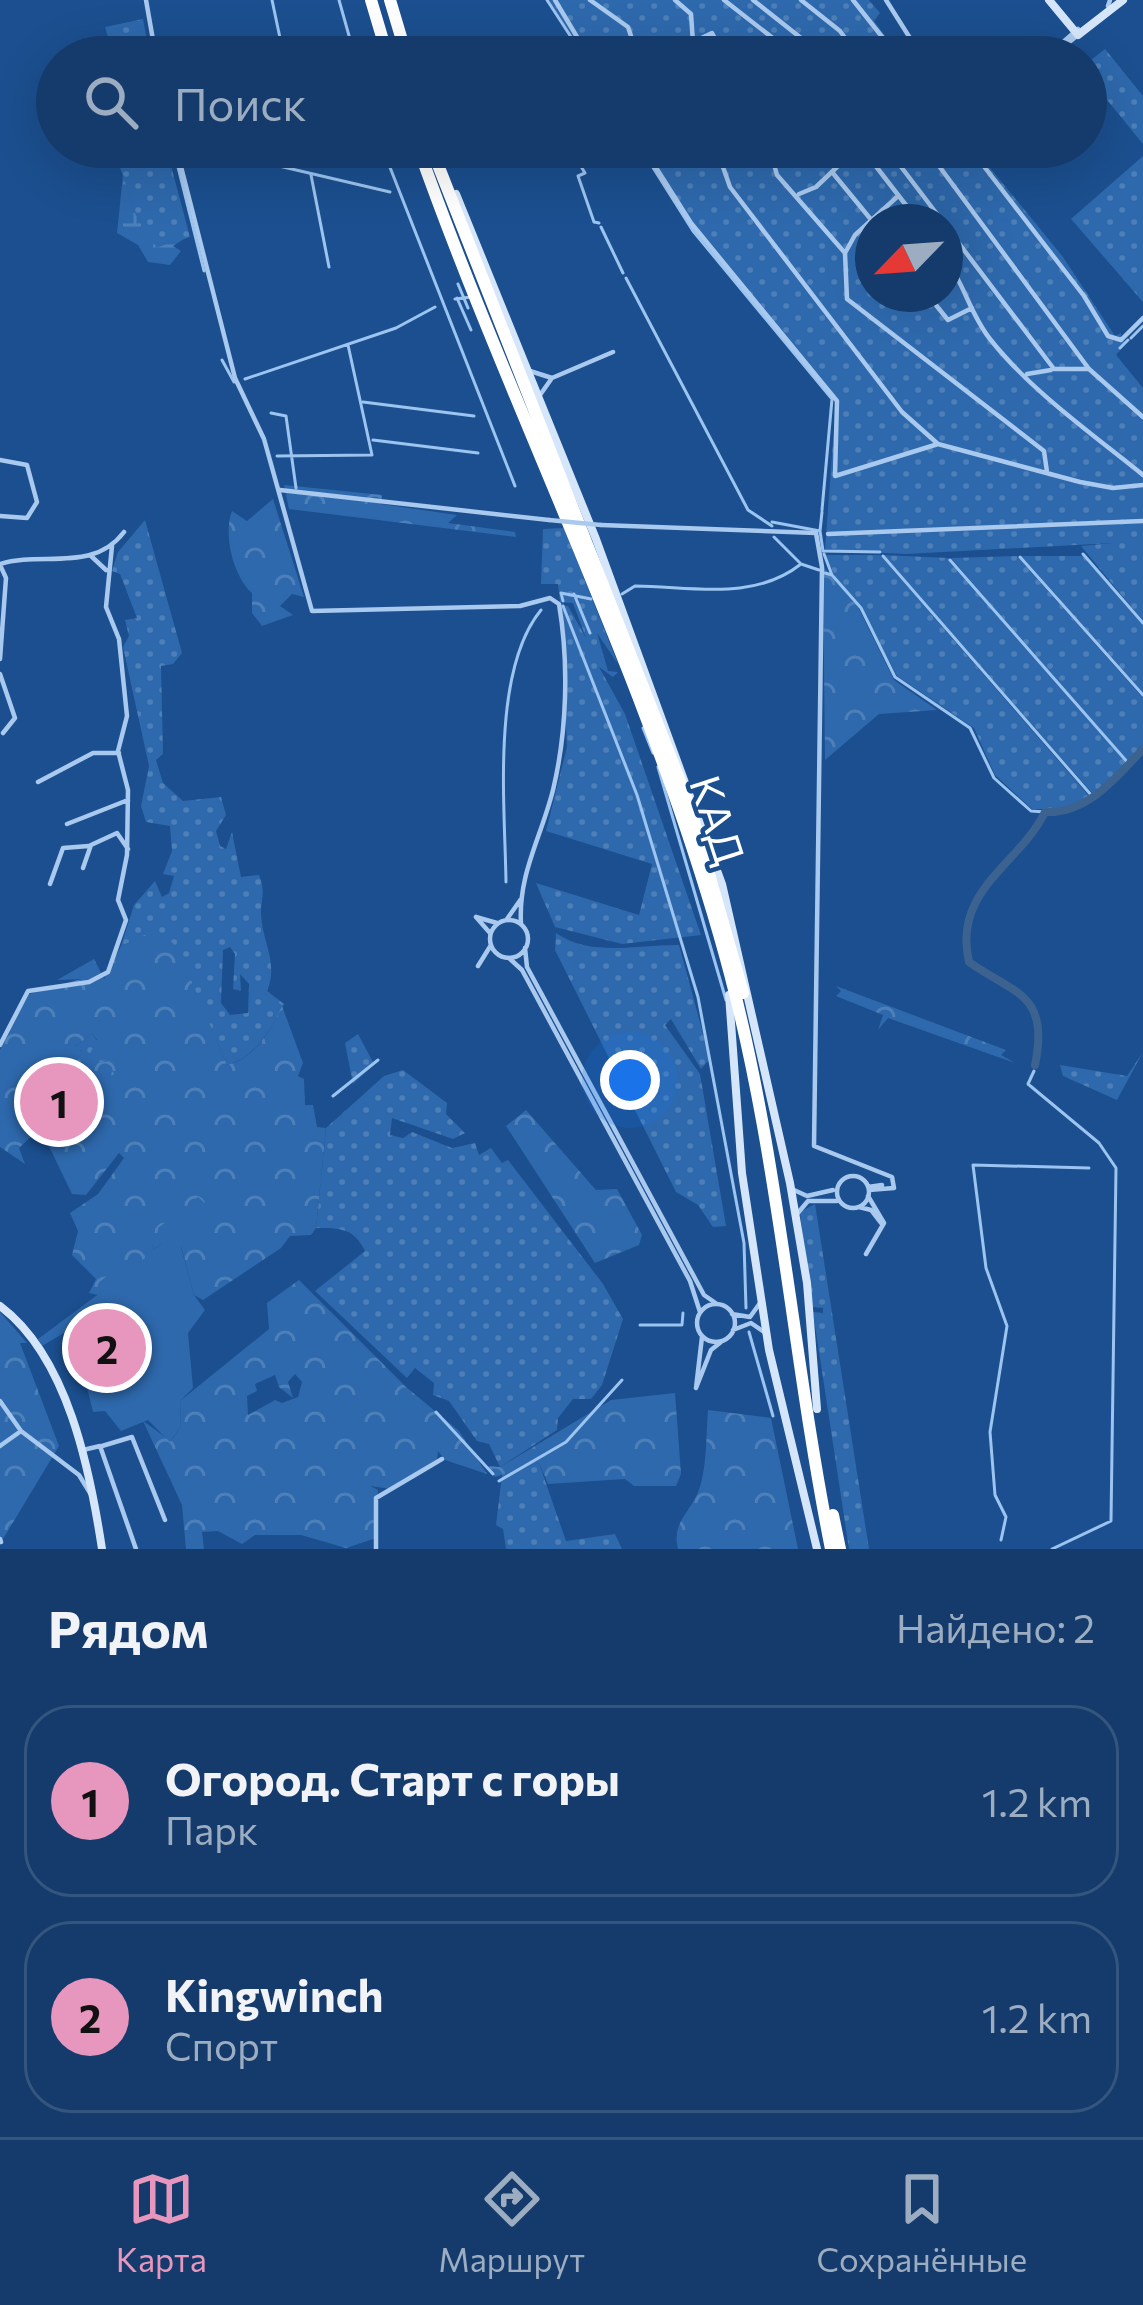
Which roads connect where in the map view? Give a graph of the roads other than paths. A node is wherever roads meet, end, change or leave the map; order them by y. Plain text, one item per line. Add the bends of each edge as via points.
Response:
1 (146, 0) edge
2 (371, 0) edge
3 (386, 0) edge
4 (554, 0) edge
5 (590, 0) edge
6 (675, 0) edge
7 (724, 0) edge
8 (753, 0) edge
9 (801, 0) edge
10 (853, 0) edge
11 (886, 0) edge
12 (1050, 1) edge
13 (1114, 2) edge
14 (1078, 32) junction
15 (152, 36) edge
16 (382, 36) edge
17 (397, 36) edge
18 (576, 36) edge
19 (631, 36) edge
20 (693, 36) edge
21 (770, 36) edge
22 (798, 36) edge
23 (844, 36) edge
24 (881, 36) edge
25 (909, 36) edge
26 (1073, 36) edge
27 (181, 168) edge
28 (426, 168) edge
29 (442, 168) edge
30 (444, 168) edge
31 (657, 168) edge
32 (723, 168) edge
33 (775, 168) edge
34 (836, 168) edge
35 (877, 168) edge
36 (902, 168) edge
37 (941, 168) edge
38 (985, 168) edge
39 (832, 172) junction
40 (455, 193) junction
41 (799, 194) junction
42 (899, 195) junction
43 (859, 204) edge
44 (889, 204) edge
45 (906, 204) edge
46 (929, 204) edge
47 (855, 241) edge
48 (963, 249) edge
49 (845, 254) junction
50 (482, 279) junction
51 (963, 291) edge
52 (972, 308) junction
53 (942, 312) edge
54 (1143, 318) edge
55 (613, 352) dead end
56 (524, 364) junction
57 (1054, 369) junction
58 (1089, 369) junction
59 (1027, 374) junction
60 (552, 378) junction
61 (541, 406) junction
62 (1143, 417) edge
63 (938, 444) junction
64 (0, 460) edge
65 (1047, 473) junction
66 (1143, 475) edge
67 (1143, 485) edge
68 (279, 490) junction
69 (0, 516) edge
70 (1143, 521) edge
71 (124, 532) dead end
72 (828, 534) dead end
73 (112, 546) junction
74 (90, 555) junction
75 (0, 564) edge
76 (106, 570) junction
77 (1, 640) edge
78 (0, 659) edge
79 (0, 674) edge
80 (3, 733) dead end
81 (118, 753) junction
82 (664, 764) junction
83 (38, 782) dead end
84 (128, 800) junction
85 (67, 824) dead end
86 (91, 845) junction
87 (128, 849) junction
88 (83, 868) dead end
89 (50, 884) dead end
90 (521, 899) junction
91 (506, 920) junction
92 (497, 923) junction
93 (520, 924) junction
94 (490, 933) junction
95 (491, 946) junction
96 (525, 948) junction
97 (498, 954) junction
98 (509, 958) junction
99 (0, 1045) edge
100 (790, 1183) junction
101 (882, 1185) dead end
102 (837, 1186) junction
103 (869, 1191) junction
104 (840, 1202) junction
105 (859, 1207) junction
106 (796, 1220) junction
107 (882, 1228) junction
108 (866, 1254) dead end
109 (760, 1292) junction
110 (717, 1304) junction
111 (0, 1306) edge
112 (700, 1312) junction
113 (732, 1314) junction
114 (734, 1330) junction
115 (703, 1337) junction
116 (723, 1341) junction
117 (769, 1350) junction
118 (0, 1402) edge
119 (817, 1409) junction
120 (21, 1431) junction
121 (0, 1446) edge
122 (100, 1446) junction
123 (83, 1450) junction
124 (442, 1459) dead end
125 (94, 1500) junction
126 (165, 1520) dead end
127 (102, 1549) edge
128 (136, 1549) edge
129 (376, 1549) edge
130 (817, 1549) edge
131 (836, 1549) edge

1 - 15 street
2 - 16 highway
3 - 17 highway
4 - 18 street
5 - 19 street
6 - 20 street via 691,14
7 - 21 street
8 - 22 street
9 - 23 street
10 - 24 street
11 - 25 street
12 - 14 street
13 - 14 street
13 - 14 street
14 - 26 street
27 - 68 street via 235,378
28 - 82 highway, КАД
29 - 50 highway, КАД
30 - 40 highway
31 - 63 street via 691,223 837,401 835,476
32 - 63 street via 730,188 902,412
33 - 41 street
34 - 39 street
35 - 42 street
36 - 46 street
37 - 58 street
38 - 54 street via 1108,336 1121,340
39 - 41 street
39 - 43 street
40 - 50 highway
40 - 56 street
41 - 49 street
42 - 44 street
42 - 45 street
47 - 49 street
48 - 57 street
49 - 65 street via 847,299 1044,451
50 - 119 highway, КАД via 642,676 729,934 776,1143
51 - 52 street
52 - 53 street via 948,320
52 - 59 street via 988,337
55 - 60 street
56 - 60 street via 538,378
56 - 61 street
57 - 58 street
57 - 59 street
58 - 62 street
59 - 66 street
60 - 61 street
61 - 100 street via 697,804 736,932
63 - 65 street
64 - 69 street via 27,465 37,502 27,518
65 - 67 street via 1113,488
68 - 90 street via 314,613 520,606 550,598 559,604 562,745
68 - 103 street, bridge via 601,525 816,533 822,567 814,1146 892,1177 894,1188
70 - 72 street
71 - 73 street
73 - 74 street
73 - 76 street
74 - 75 street
74 - 76 street
75 - 77 street
76 - 81 street via 106,613 119,639 128,716
77 - 78 street
79 - 80 street via 15,718
81 - 83 street via 93,753
81 - 84 street
82 - 109 street via 732,1006 742,1173
82 - 131 highway, КАД via 720,936 764,1124
84 - 85 street
84 - 87 street
86 - 87 street via 117,833
86 - 88 street
86 - 89 street via 63,848
87 - 99 street via 118,900 126,920 108,972 26,994
90 - 91 street
90 - 93 street
91 - 92 street
91 - 93 street
92 - 94 street
92 - 94 street via 476,917
93 - 96 street
94 - 95 street
95 - 97 street
95 - 97 street via 481,963
96 - 98 street
96 - 110 street via 527,967 704,1295
97 - 98 street
98 - 112 street via 657,1219
100 - 102 street via 807,1196
100 - 106 street
101 - 103 street
102 - 103 street via 855,1175
102 - 104 street
103 - 105 street
103 - 107 street
104 - 105 street
104 - 106 street via 808,1201
105 - 107 street
106 - 119 street
107 - 108 street
109 - 113 street via 753,1315
109 - 117 street
110 - 112 street
110 - 113 street
111 - 123 street via 27,1333
112 - 115 street
113 - 114 street
114 - 116 street
114 - 117 street via 757,1324
115 - 116 street
115 - 116 street via 696,1388
117 - 130 street
118 - 120 street
119 - 131 highway, КАД
120 - 121 street
120 - 125 street via 79,1475
122 - 123 street
122 - 126 street via 132,1437
122 - 128 street
123 - 125 street
124 - 129 street via 376,1498
125 - 127 street

